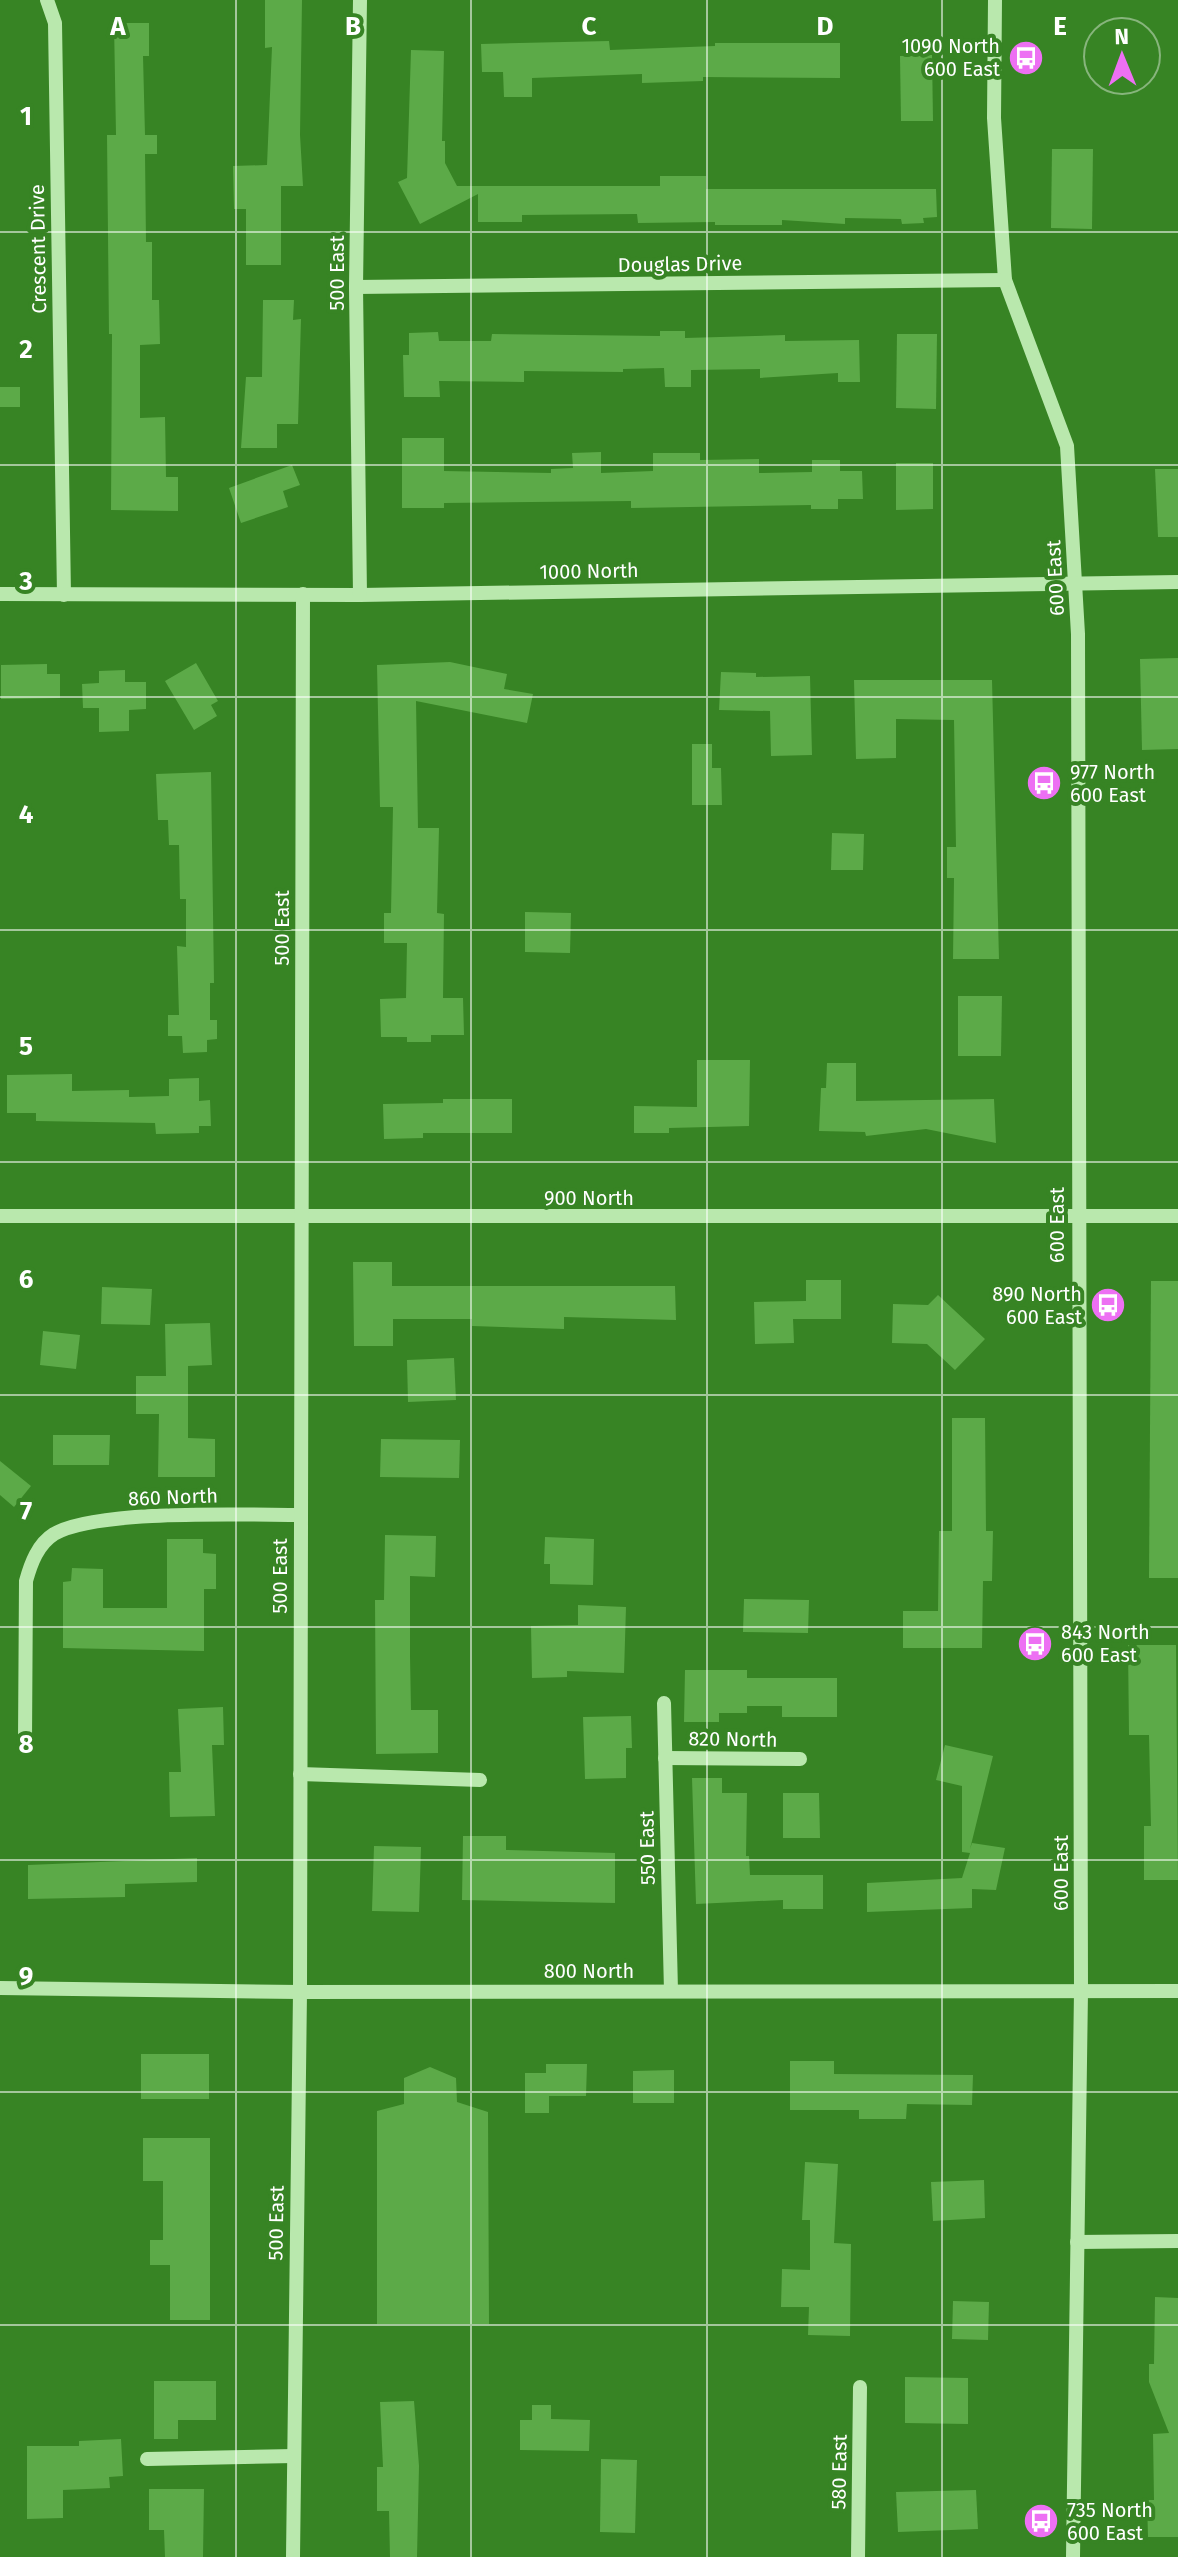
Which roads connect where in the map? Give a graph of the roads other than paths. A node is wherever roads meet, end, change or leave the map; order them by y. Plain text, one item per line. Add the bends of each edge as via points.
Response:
1 (47, 0) edge
2 (360, 0) edge
3 (995, 0) edge
4 (1005, 280) junction
5 (356, 287) junction
6 (1076, 582) junction
7 (1178, 582) edge
8 (0, 594) edge
9 (303, 594) junction
10 (64, 595) junction
11 (360, 595) junction
12 (0, 1216) edge
13 (1077, 1216) junction
14 (1178, 1216) edge
15 (301, 1219) junction
16 (300, 1515) junction
17 (664, 1703) dead end
18 (25, 1739) dead end
19 (665, 1758) junction
20 (800, 1759) dead end
21 (300, 1774) junction
22 (480, 1780) dead end
23 (0, 1988) edge
24 (671, 1991) junction
25 (1081, 1991) junction
26 (1178, 1991) edge
27 (300, 1992) junction
28 (1178, 2241) edge
29 (1077, 2242) junction
30 (860, 2387) dead end
31 (294, 2456) junction
32 (147, 2459) dead end
33 (293, 2557) edge
34 (858, 2557) edge
35 (1073, 2557) edge

1 - 10 street, Crescent Drive via 55,23
2 - 5 street, 500 East
3 - 4 street, 600 East via 994,118
4 - 5 street, Douglas Drive
4 - 6 street, 600 East via 1067,446
5 - 11 street, 500 East
6 - 7 street, 1000 North
6 - 11 street, 1000 North
6 - 13 street, 600 East
8 - 10 street, 1000 North
9 - 10 street, 1000 North
9 - 11 street, 1000 North
9 - 15 street, 500 East
12 - 15 street, 900 North
13 - 14 street, 900 North
13 - 15 street, 900 North
13 - 25 street, 600 East
15 - 16 street, 500 East
16 - 18 street, 860 North via 107,1519 74,1524 51,1536 32,1559 26,1581
16 - 21 street, 500 East
17 - 19 street, 550 East
19 - 20 street, 820 North
19 - 24 street, 550 East
21 - 22 street
21 - 27 street, 500 East
23 - 27 street, 800 North
24 - 25 street, 800 North
24 - 27 street, 800 North
25 - 26 street, 800 North
25 - 29 street, 600 East
27 - 31 street, 500 East
28 - 29 street
29 - 35 street, 600 East
30 - 34 street, 580 East
31 - 32 street
31 - 33 street, 500 East

